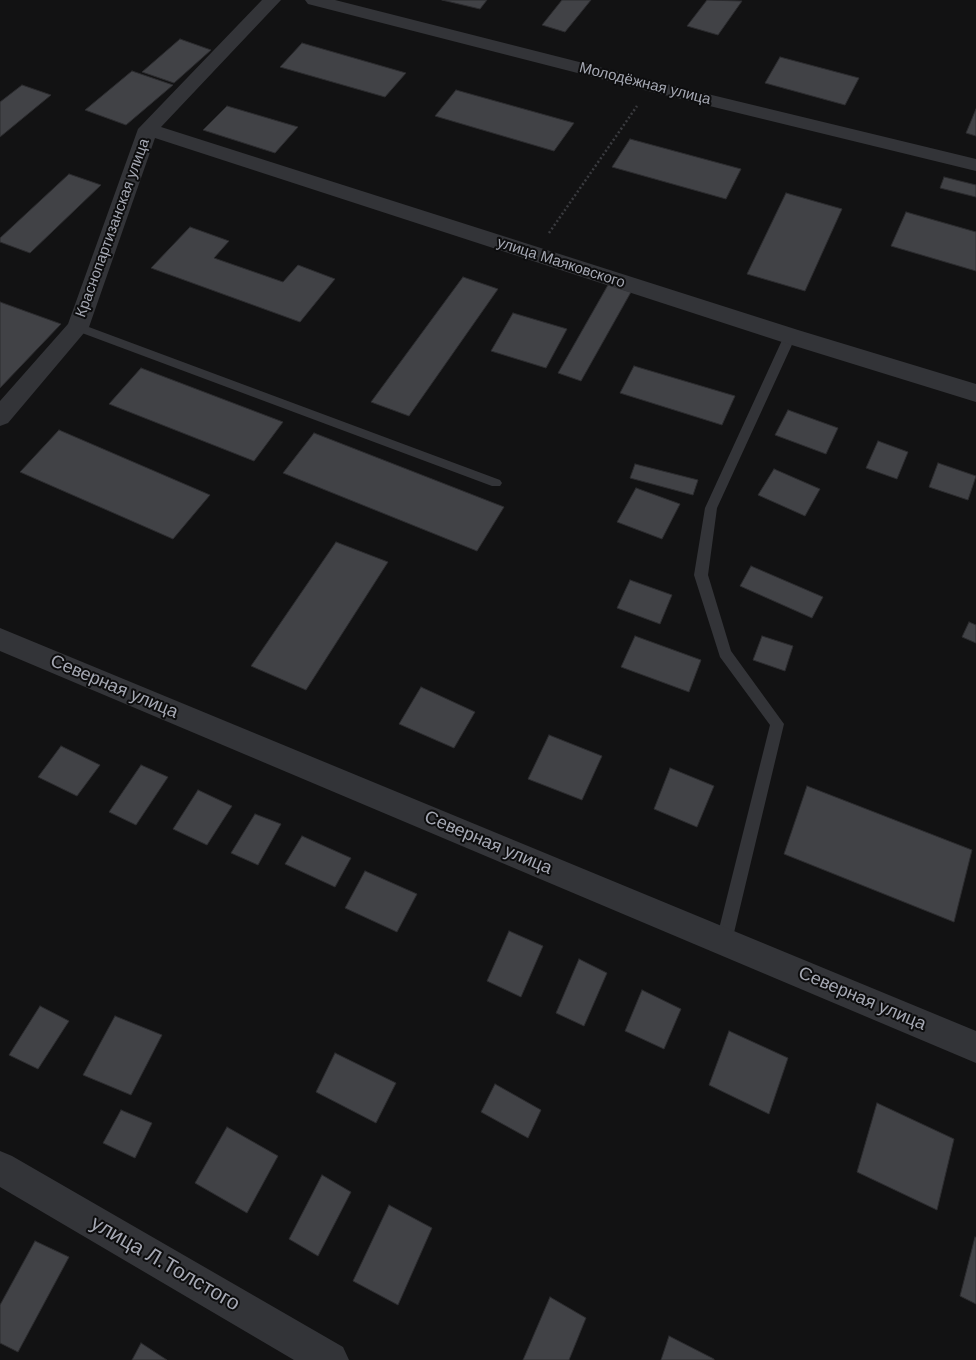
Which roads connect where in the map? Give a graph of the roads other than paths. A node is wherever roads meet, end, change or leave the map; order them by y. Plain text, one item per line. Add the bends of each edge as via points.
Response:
1 (272, 0) edge
2 (314, 0) edge
3 (148, 129) junction
4 (976, 165) edge
5 (78, 327) junction
6 (790, 336) junction
7 (976, 393) edge
8 (0, 417) edge
9 (496, 483) dead end
10 (0, 640) edge
11 (724, 941) junction
12 (976, 1047) edge
13 (0, 1168) edge
14 (330, 1360) edge

1 - 3 street, Краснопартизанская улица
2 - 4 street, Молодёжная улица
3 - 5 street, Краснопартизанская улица
3 - 6 street, улица Маяковского
5 - 8 street, Краснопартизанская улица
5 - 9 lane
6 - 7 street, улица Маяковского
6 - 11 lane via 711,508 701,575 726,653 777,724
10 - 11 street, Северная улица
11 - 12 street, Северная улица
13 - 14 street, улица Л.Толстого

